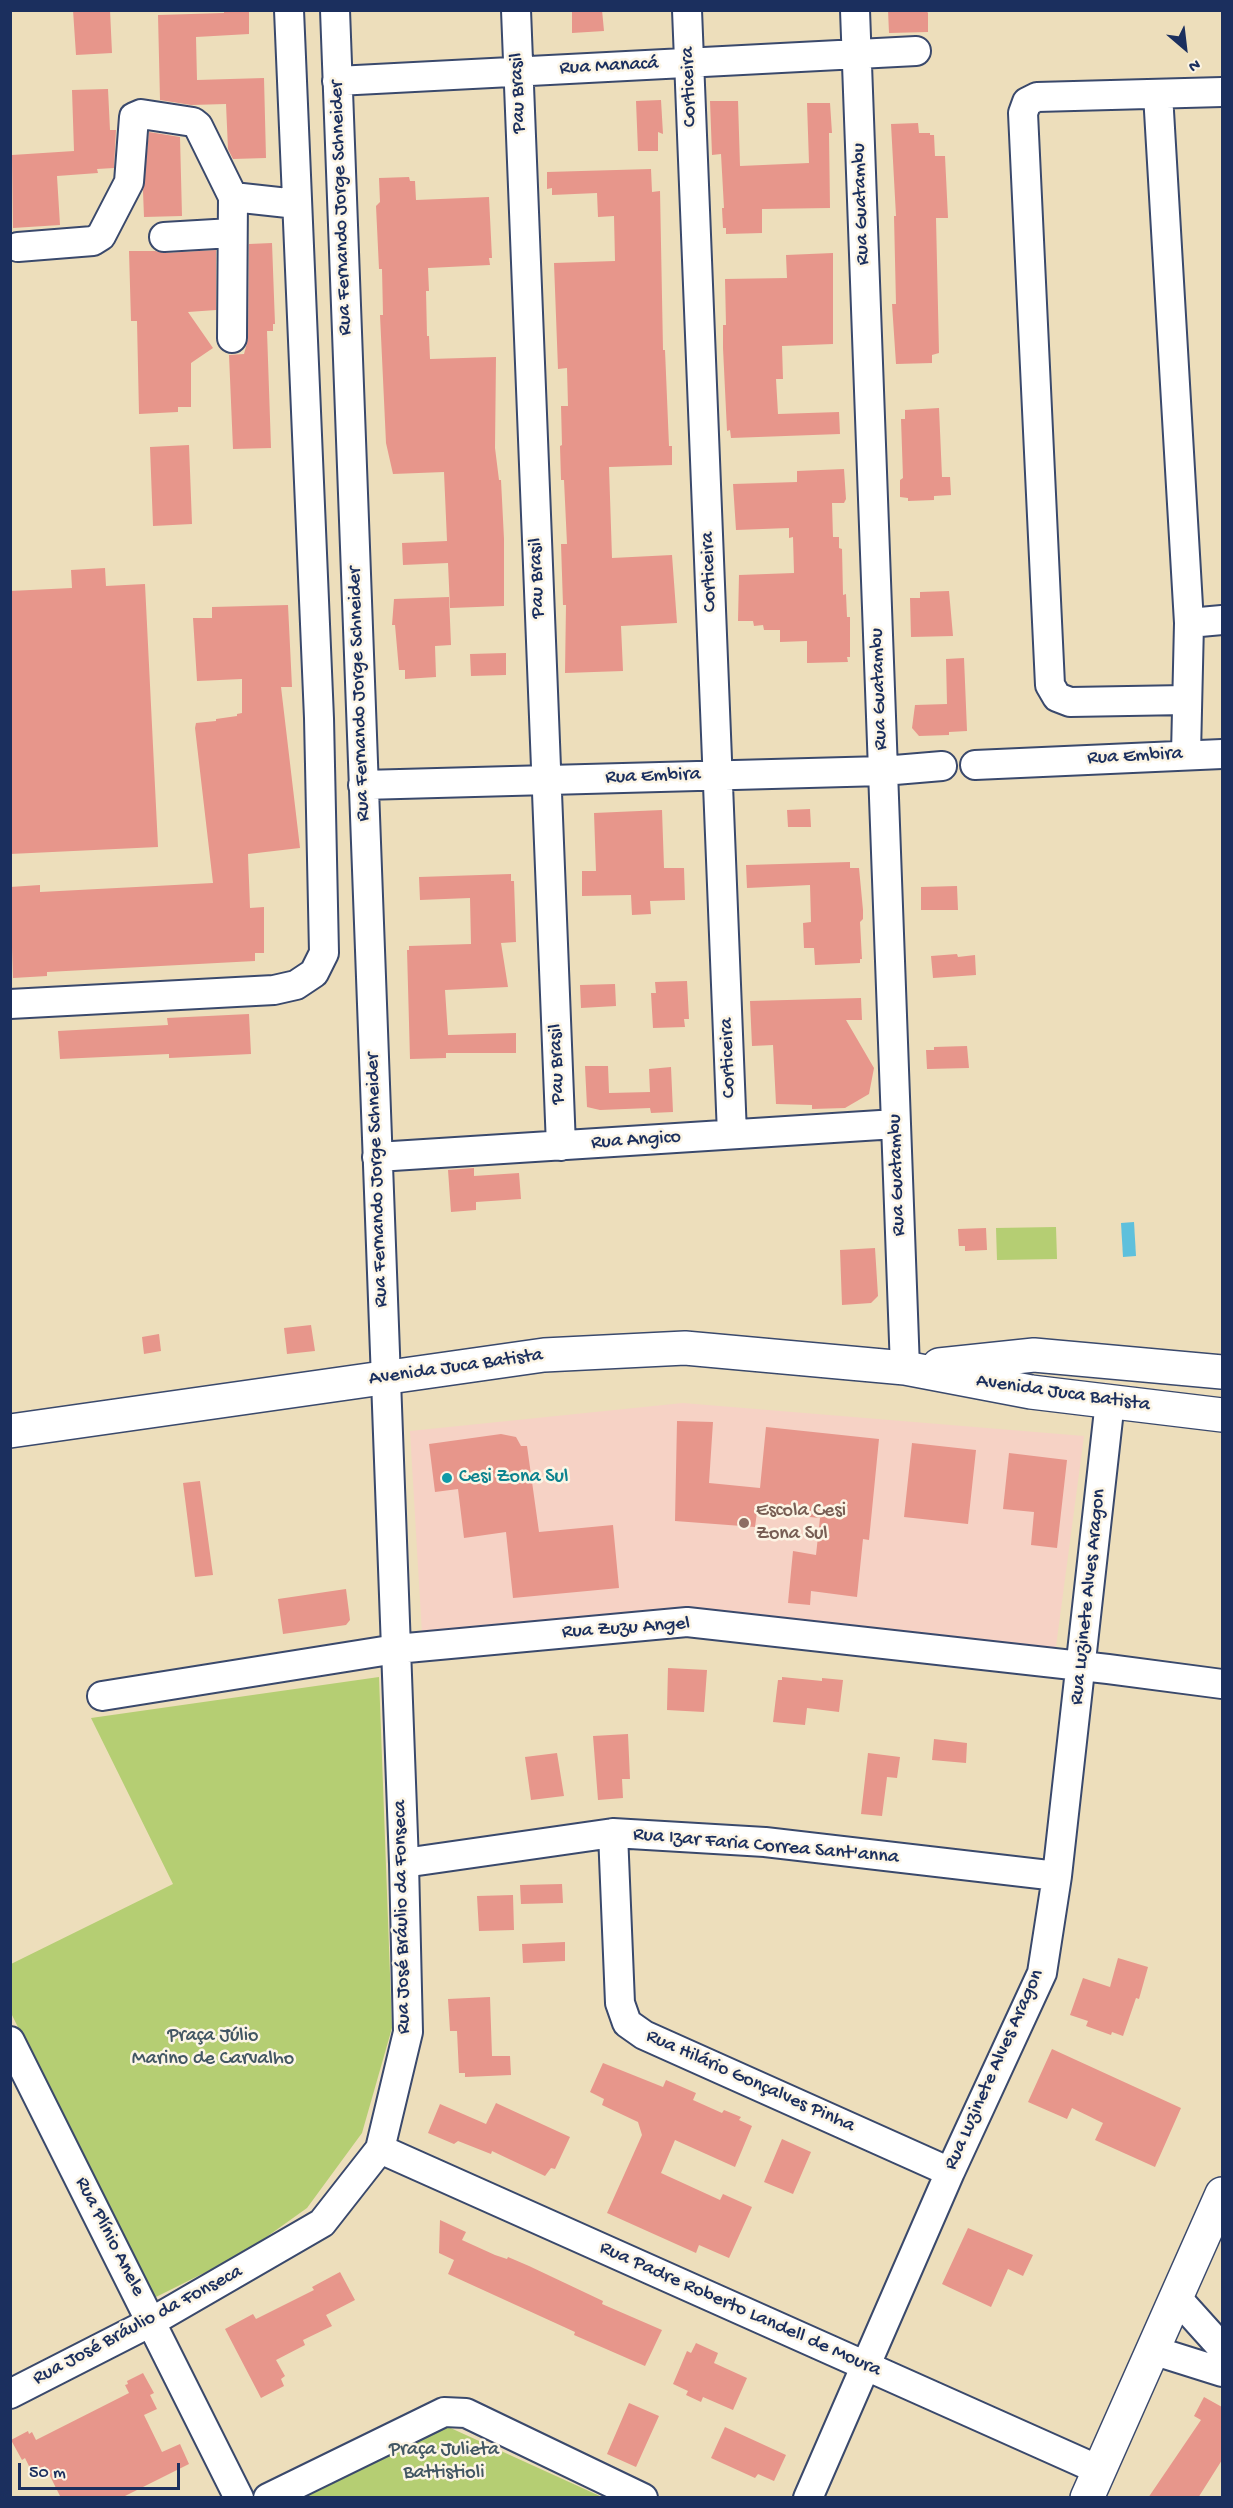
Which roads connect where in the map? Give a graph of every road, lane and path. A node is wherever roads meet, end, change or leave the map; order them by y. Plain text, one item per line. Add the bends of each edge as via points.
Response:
1 (289, 10) edge
2 (335, 10) edge
3 (516, 10) edge
4 (687, 10) edge
5 (855, 10) edge
6 (916, 51) dead end
7 (856, 54) junction
8 (689, 62) junction
9 (518, 71) junction
10 (337, 81) junction
11 (1222, 92) edge
12 (1158, 94) junction
13 (233, 197) junction
14 (297, 204) junction
15 (232, 233) junction
16 (164, 237) dead end
17 (18, 247) dead end
18 (232, 338) dead end
19 (1222, 620) edge
20 (1189, 623) junction
21 (1186, 700) junction
22 (1186, 754) junction
23 (1222, 754) edge
24 (975, 765) dead end
25 (942, 766) dead end
26 (883, 771) junction
27 (718, 776) junction
28 (547, 780) junction
29 (363, 785) junction
30 (10, 1004) edge
31 (896, 1124) junction
32 (732, 1134) junction
33 (561, 1146) junction
34 (377, 1157) junction
35 (1034, 1355) junction
36 (905, 1368) junction
37 (1222, 1372) edge
38 (385, 1377) junction
39 (1030, 1392) junction
40 (1110, 1401) junction
41 (1222, 1415) edge
42 (10, 1431) edge
43 (396, 1649) junction
44 (1082, 1666) junction
45 (1222, 1684) edge
46 (102, 1696) dead end
47 (613, 1833) junction
48 (404, 1863) junction
49 (1058, 1876) junction
50 (10, 2041) edge
51 (380, 2149) junction
52 (950, 2172) junction
53 (1222, 2194) edge
54 (1177, 2298) junction
55 (151, 2322) junction
56 (1222, 2348) edge
57 (1152, 2349) junction
58 (865, 2366) junction
59 (1222, 2372) edge
60 (10, 2394) edge
61 (1093, 2484) edge
62 (238, 2498) edge
63 (268, 2498) edge
64 (643, 2498) edge
65 (808, 2498) edge

1 - 14 street
2 - 10 street, Rua Fernando Jorge Schneider
3 - 9 street, Pau Brasil
4 - 8 street, Corticeira
5 - 7 street, Rua Guatambu
6 - 7 street, Rua Manacá
7 - 8 street, Rua Manacá
7 - 26 street, Rua Guatambu
8 - 9 street, Rua Manacá
8 - 27 street, Corticeira
9 - 10 street, Rua Manacá
9 - 28 street, Pau Brasil
10 - 29 street, Rua Fernando Jorge Schneider
11 - 12 street
12 - 20 street
12 - 21 street via 1037,97 1027,102 1023,112 1050,685 1057,697 1070,702
13 - 14 street
13 - 15 street
13 - 17 street via 198,126 141,114 134,117 129,182 101,236 93,241
14 - 30 street via 319,718 324,953 314,973 296,985 274,990
15 - 16 street
15 - 18 street
19 - 20 street
20 - 21 street
21 - 22 street
22 - 23 street, Rua Embira
22 - 24 street, Rua Embira
25 - 26 street, Rua Embira
26 - 27 street, Rua Embira
26 - 31 street, Rua Guatambu
27 - 28 street, Rua Embira
27 - 32 street, Corticeira
28 - 29 street, Rua Embira
28 - 33 street, Pau Brasil
29 - 34 street, Rua Fernando Jorge Schneider
31 - 32 street, Rua Angico
31 - 36 street, Rua Guatambu
32 - 33 street, Rua Angico
33 - 34 street, Rua Angico
34 - 38 street, Rua Fernando Jorge Schneider
35 - 36 main road, Avenida Juca Batista
35 - 37 main road, Avenida Juca Batista
35 - 39 main road via 1023,1359 1016,1375 1020,1386
36 - 38 main road, Avenida Juca Batista via 685,1348 544,1355
36 - 39 main road, Avenida Juca Batista
38 - 42 main road, Avenida Juca Batista
38 - 43 street, Rua José Bráulio da Fonseca
39 - 40 main road, Avenida Juca Batista
40 - 41 main road, Avenida Juca Batista
40 - 44 street, Rua Luzinete Alves Aragon
43 - 44 street, Rua Zuzu Angel via 687,1622
43 - 46 street, Rua Zuzu Angel
43 - 48 street, Rua José Bráulio da Fonseca
44 - 45 street, Rua Zuzu Angel
44 - 49 street, Rua Luzinete Alves Aragon
47 - 48 street, Rua Izar Faria Correa Sant'anna
47 - 49 street, Rua Izar Faria Correa Sant'anna via 765,1842
47 - 52 street, Rua Hilário Gonçalves Pinha via 620,2004 627,2023 644,2035
48 - 51 street, Rua José Bráulio da Fonseca via 408,2032
49 - 52 street, Rua Luzinete Alves Aragon via 1042,1973
50 - 55 street, Rua Plínio Anele
51 - 55 street, Rua José Bráulio da Fonseca via 322,2223
51 - 58 street, Rua Padre Roberto Landell de Moura
52 - 58 street, Rua Luzinete Alves Aragon
53 - 54 main road
54 - 56 street
54 - 57 main road
55 - 60 street, Rua José Bráulio da Fonseca
55 - 62 street, Rua Plínio Anele
57 - 59 street
57 - 61 main road
58 - 61 street, Rua Padre Roberto Landell de Moura
58 - 65 street, Rua Luzinete Alves Aragon
63 - 64 street via 444,2412 466,2413

